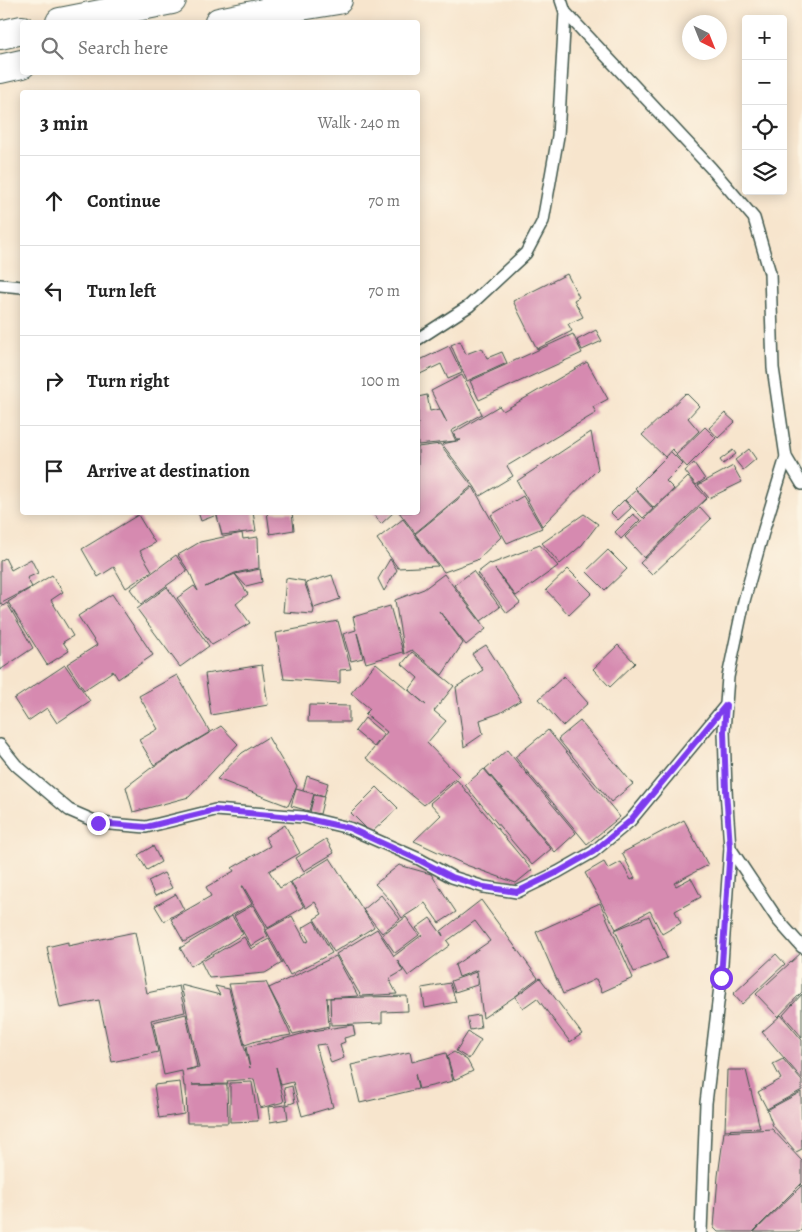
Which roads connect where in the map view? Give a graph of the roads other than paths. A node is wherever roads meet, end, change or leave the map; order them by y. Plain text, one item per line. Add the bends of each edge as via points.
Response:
1 (172, 0) edge
2 (338, 0) edge
3 (561, 0) edge
4 (566, 12) junction
5 (70, 20) edge
6 (229, 20) edge
7 (20, 30) edge
8 (0, 35) edge
9 (20, 64) edge
10 (0, 69) edge
11 (0, 285) edge
12 (20, 287) edge
13 (420, 338) edge
14 (786, 457) junction
15 (802, 484) edge
16 (726, 705) junction
17 (0, 745) edge
18 (730, 848) junction
19 (802, 947) edge
20 (700, 1232) edge

1 - 5 highway
2 - 6 highway
3 - 4 lane
4 - 13 lane via 558,136 543,221 526,253 469,306
4 - 14 lane via 754,218 770,273 773,368
7 - 8 highway
9 - 10 highway
11 - 12 lane
14 - 15 lane
14 - 16 lane via 744,601 728,677
16 - 17 lane via 630,821 593,852 517,892 484,887 452,877 349,828 303,818 215,810 146,827 98,823 69,810 16,765
16 - 18 lane via 724,731
18 - 19 lane via 778,920
18 - 20 lane via 721,978 706,1103

